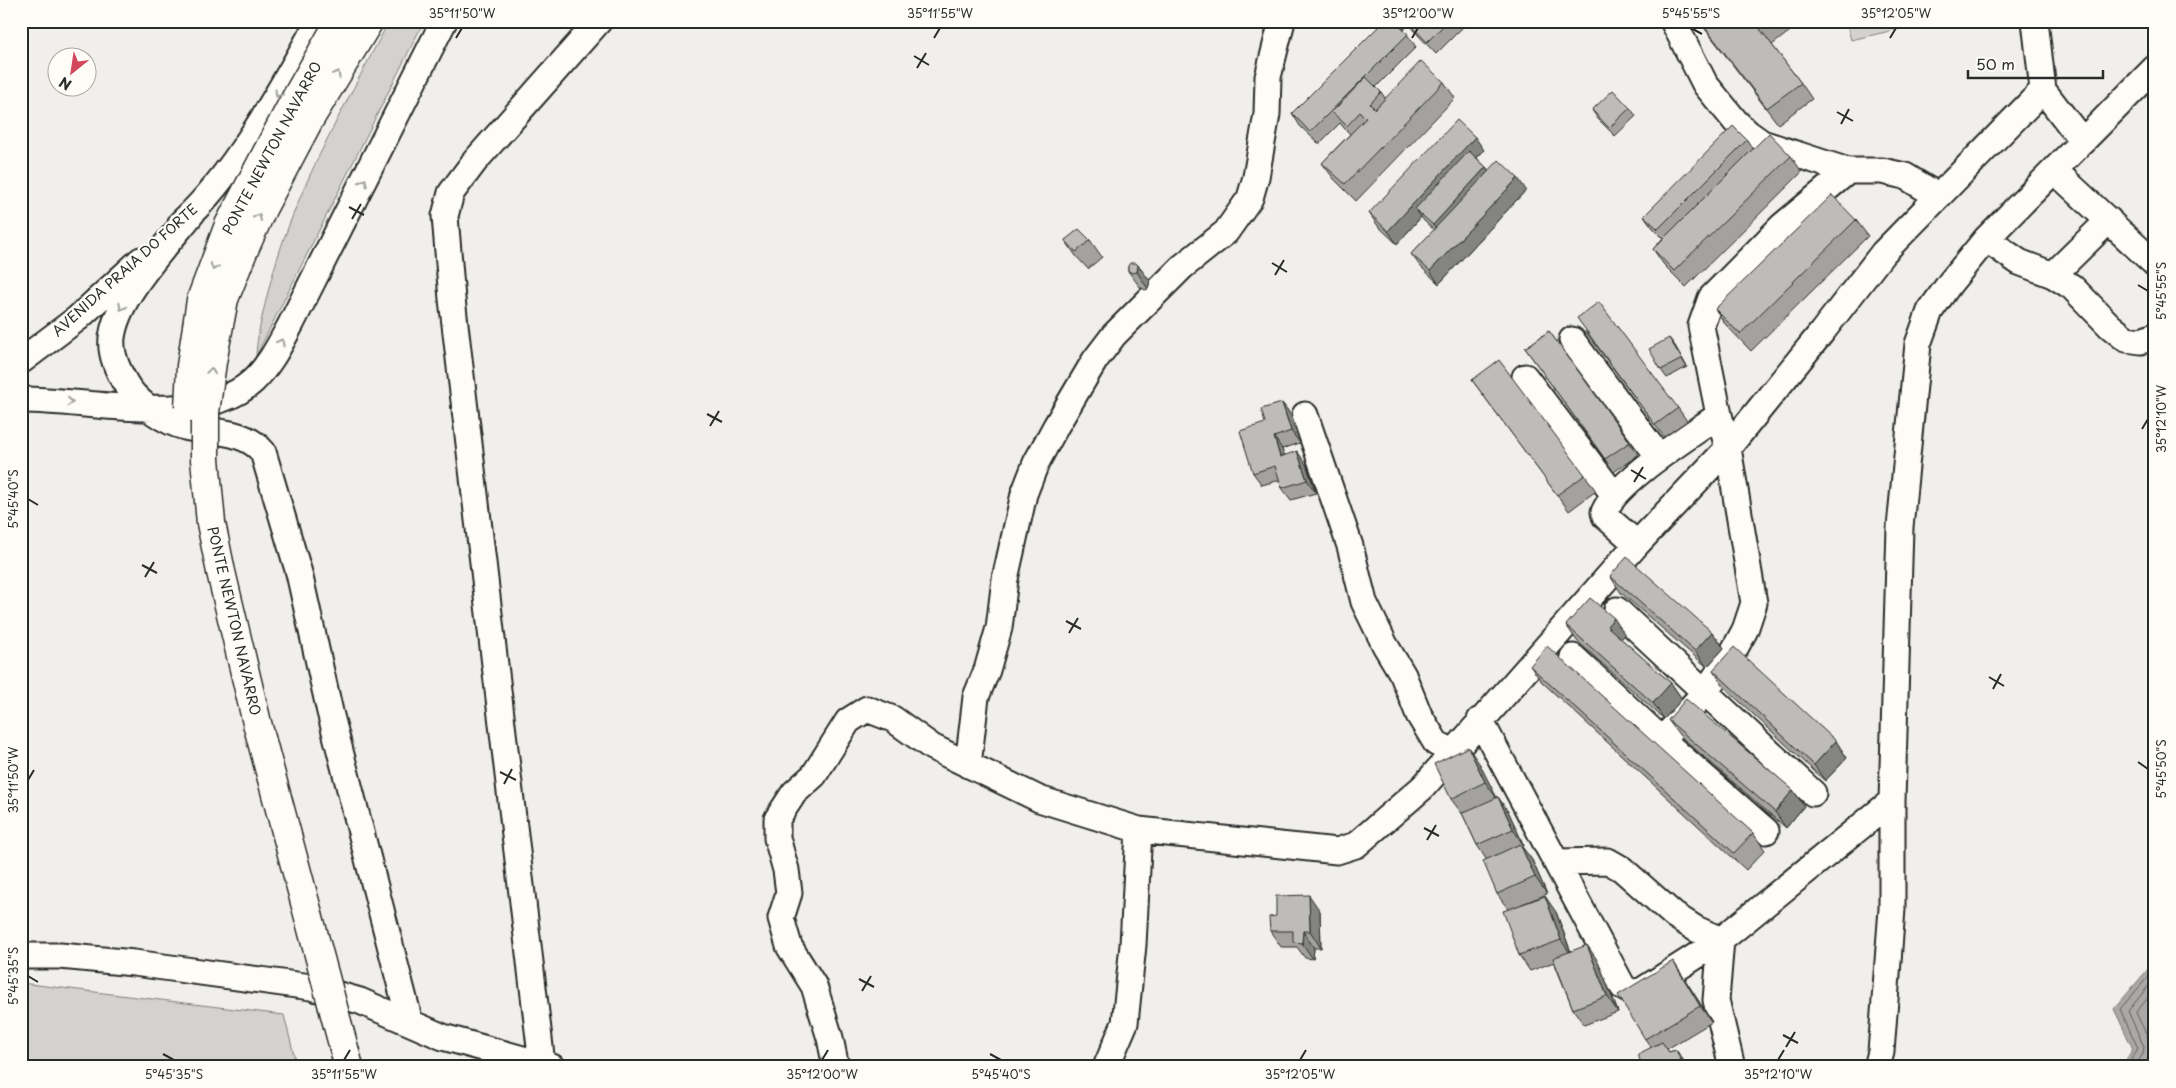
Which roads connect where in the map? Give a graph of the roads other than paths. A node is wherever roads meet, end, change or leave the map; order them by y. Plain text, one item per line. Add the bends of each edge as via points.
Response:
1 (319, 21) edge
2 (340, 21) edge
3 (369, 21) edge
4 (444, 21) edge
5 (600, 21) edge
6 (1282, 21) edge
7 (1673, 21) edge
8 (2035, 21) edge
9 (2155, 68) edge
10 (2043, 90) junction
11 (2083, 142) junction
12 (1848, 171) junction
13 (2054, 171) junction
14 (1938, 196) junction
15 (193, 212) junction
16 (2109, 220) junction
17 (1986, 239) junction
18 (2155, 264) edge
19 (2053, 274) junction
20 (2155, 336) edge
21 (1572, 340) dead end
22 (21, 360) edge
23 (1525, 376) dead end
24 (21, 400) edge
25 (150, 408) junction
26 (1305, 415) dead end
27 (1719, 415) junction
28 (1728, 448) junction
29 (1660, 457) junction
30 (1614, 494) junction
31 (1637, 544) junction
32 (1617, 610) dead end
33 (1573, 658) dead end
34 (1704, 692) junction
35 (1480, 720) junction
36 (1662, 740) junction
37 (1453, 752) junction
38 (968, 764) junction
39 (1813, 793) dead end
40 (1892, 802) junction
41 (1139, 830) junction
42 (1766, 831) dead end
43 (1557, 862) junction
44 (1721, 940) junction
45 (21, 956) edge
46 (410, 1022) junction
47 (547, 1065) edge
48 (336, 1067) edge
49 (349, 1067) edge
50 (836, 1067) edge
51 (1106, 1067) edge
52 (1732, 1067) edge
53 (1877, 1067) edge

1 -> 15 street, AVENIDA PRAIA DO FORTE via 258,124
2 -> 48 main road, PONTE NEWTON NAVARRO, bridge via 230,225 201,300 188,429 194,516 216,626
49 -> 3 main road, PONTE NEWTON NAVARRO, bridge via 257,723 221,572 211,523 205,459 205,412 224,299 242,254 309,120
25 -> 4 street via 200,405 230,397 252,381 273,357
5 - 47 street via 475,161 451,193 445,216 452,298
6 - 38 street via 1268,77 1264,132 1250,198 1226,232 1182,267 1114,336 1090,368 1036,463 1024,494 998,628 976,697
7 - 12 street via 1705,84 1748,133 1762,143
8 - 10 street
9 - 11 street
10 - 11 street
10 - 14 street
11 - 13 street
12 - 14 street via 1882,171 1906,176
12 - 27 street via 1782,226 1711,298 1701,326
13 - 16 street
13 - 17 street
14 - 28 street via 1882,253
15 - 22 street, AVENIDA PRAIA DO FORTE via 78,318
15 -> 25 street via 119,310 112,333 113,358 121,376 132,393
16 - 18 street
16 - 19 street
17 - 19 street via 2019,262
17 - 40 street via 1930,311 1918,344 1900,527
19 - 20 street via 2072,287 2126,339 2141,341
21 - 29 street
23 - 30 street
24 -> 25 street
25 - 46 street via 184,427 242,436 255,442 263,452 299,573 330,712
26 - 37 street via 1350,546 1364,602 1404,675 1418,715 1436,743
27 - 28 street
27 - 29 street
28 - 31 street
28 - 34 street via 1754,603 1733,652
29 - 30 street
30 - 31 street via 1605,516
31 - 35 street
32 - 34 street
33 - 36 street
34 - 36 street
34 - 39 street
35 - 37 street
35 - 43 street
36 - 42 street
37 - 41 street via 1423,787 1376,829 1356,845 1337,851
38 - 41 street via 1039,799
38 - 50 street via 932,747 893,719 867,709 848,721 814,775 794,793 777,819 777,838 789,893 781,918 789,946 814,986
40 - 44 street
40 - 53 street via 1892,909 1881,1052
41 - 51 street via 1125,1023
43 - 44 street via 1608,861 1622,869 1674,915
43 - 44 street via 1623,987 1629,991 1643,990
44 - 52 street via 1716,1000
45 - 46 street via 125,962 311,987 360,1001
46 - 47 street via 443,1037

